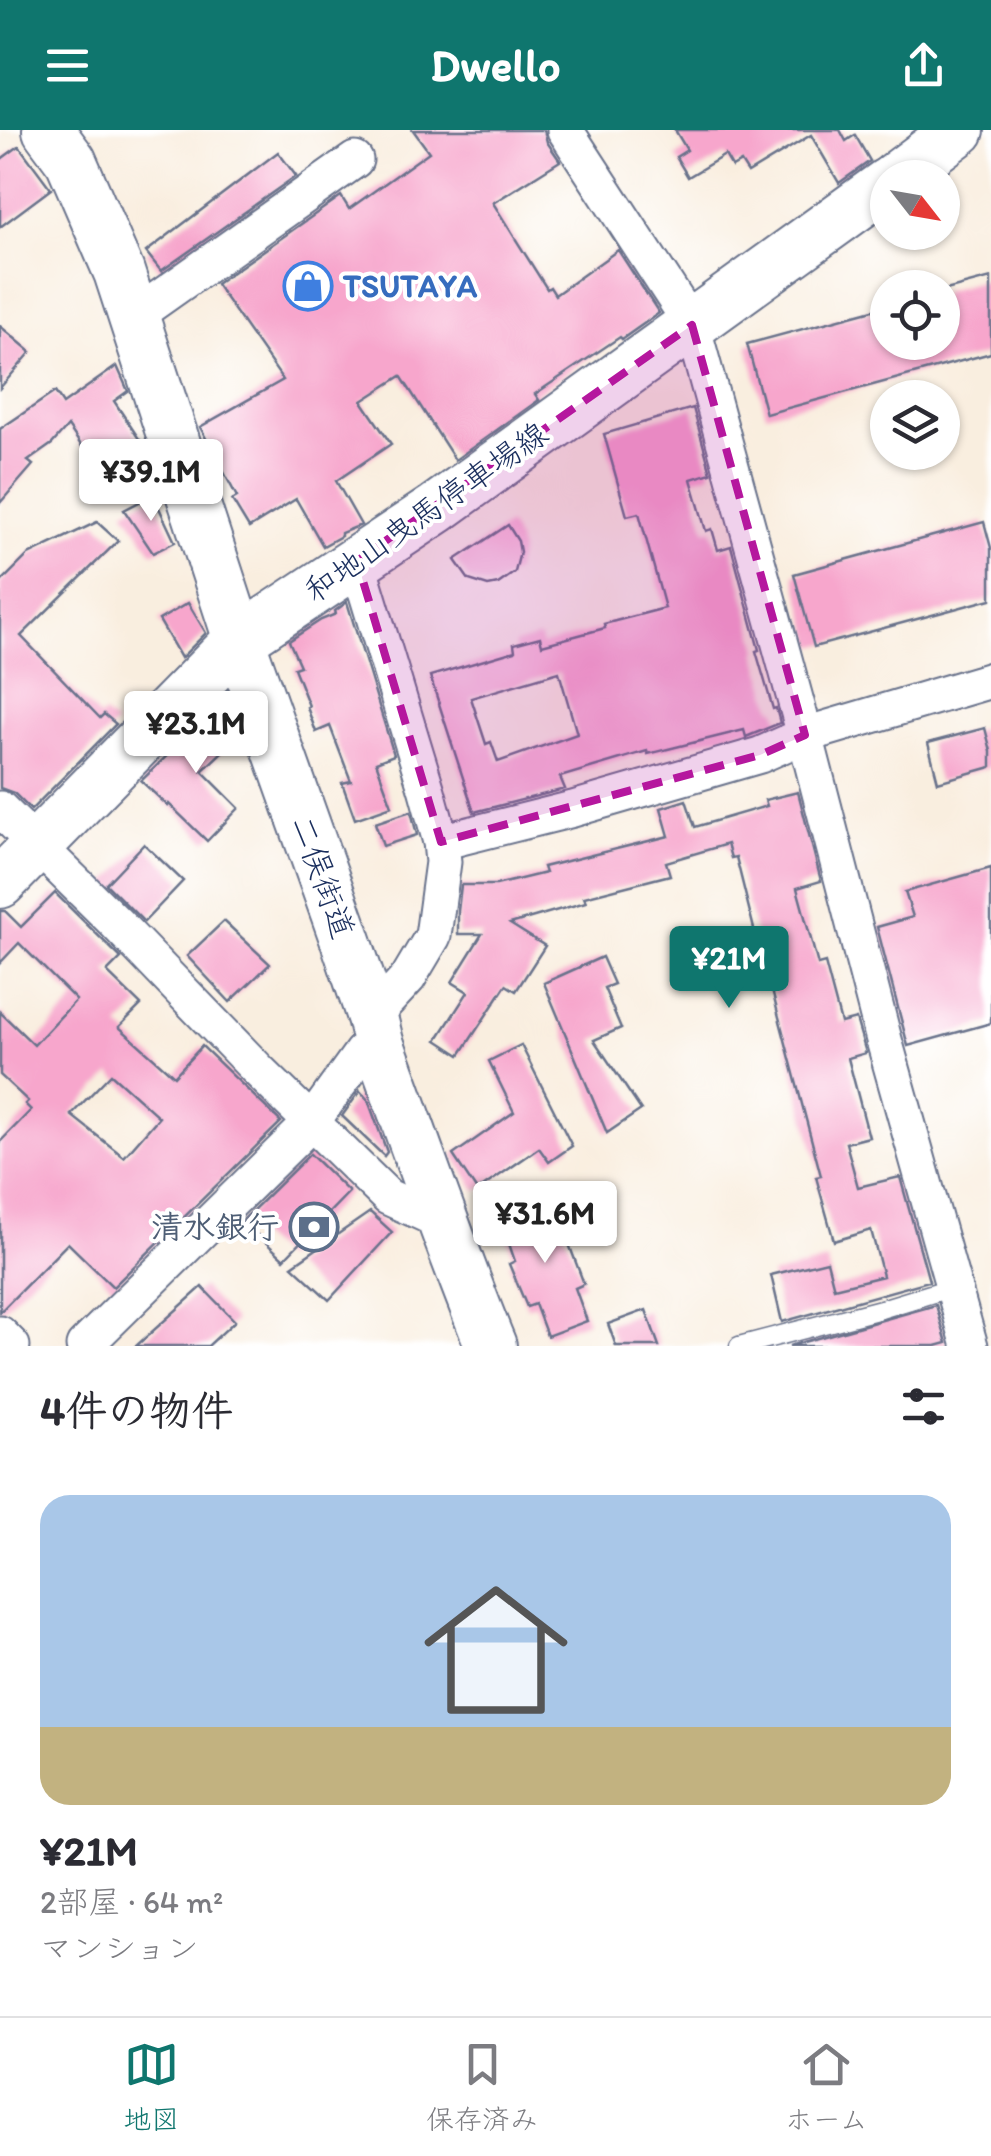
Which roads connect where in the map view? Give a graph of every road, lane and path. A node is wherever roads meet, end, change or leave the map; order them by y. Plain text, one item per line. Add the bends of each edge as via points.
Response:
1 (48, 130) edge
2 (565, 130) edge
3 (959, 130) edge
4 (355, 160) dead end
5 (919, 160) edge
6 (870, 196) edge
7 (134, 317) junction
8 (692, 325) junction
9 (357, 561) junction
10 (240, 640) junction
11 (991, 680) edge
12 (804, 735) junction
13 (0, 809) edge
14 (441, 842) junction
15 (37, 846) junction
16 (0, 883) edge
17 (375, 1029) junction
18 (311, 1123) junction
19 (445, 1223) junction
20 (954, 1286) junction
21 (0, 1334) edge
22 (12, 1346) edge
23 (84, 1346) edge
24 (490, 1346) edge
25 (739, 1346) edge
26 (970, 1346) edge

1 - 7 street, 二俣街道 via 71,161
2 - 8 street
3 - 5 street
4 - 7 street
6 - 8 street, 和地山曳馬停車場線
7 - 10 street, 二俣街道
8 - 9 street, 和地山曳馬停車場線
8 - 12 street
9 - 10 street, 和地山曳馬停車場線
9 - 14 street
10 - 15 street, 和地山曳馬停車場線
10 - 17 street, 二俣街道
11 - 12 street
12 - 14 street via 760,755
12 - 20 street
13 - 15 street
14 - 17 street via 433,936
15 - 16 street, 和地山曳馬停車場線
15 - 18 street
17 - 18 street
17 - 19 street, 二俣街道
18 - 19 street via 388,1198
18 - 23 street
19 - 24 street, 二俣街道
20 - 25 lane
20 - 26 street
21 - 22 street

